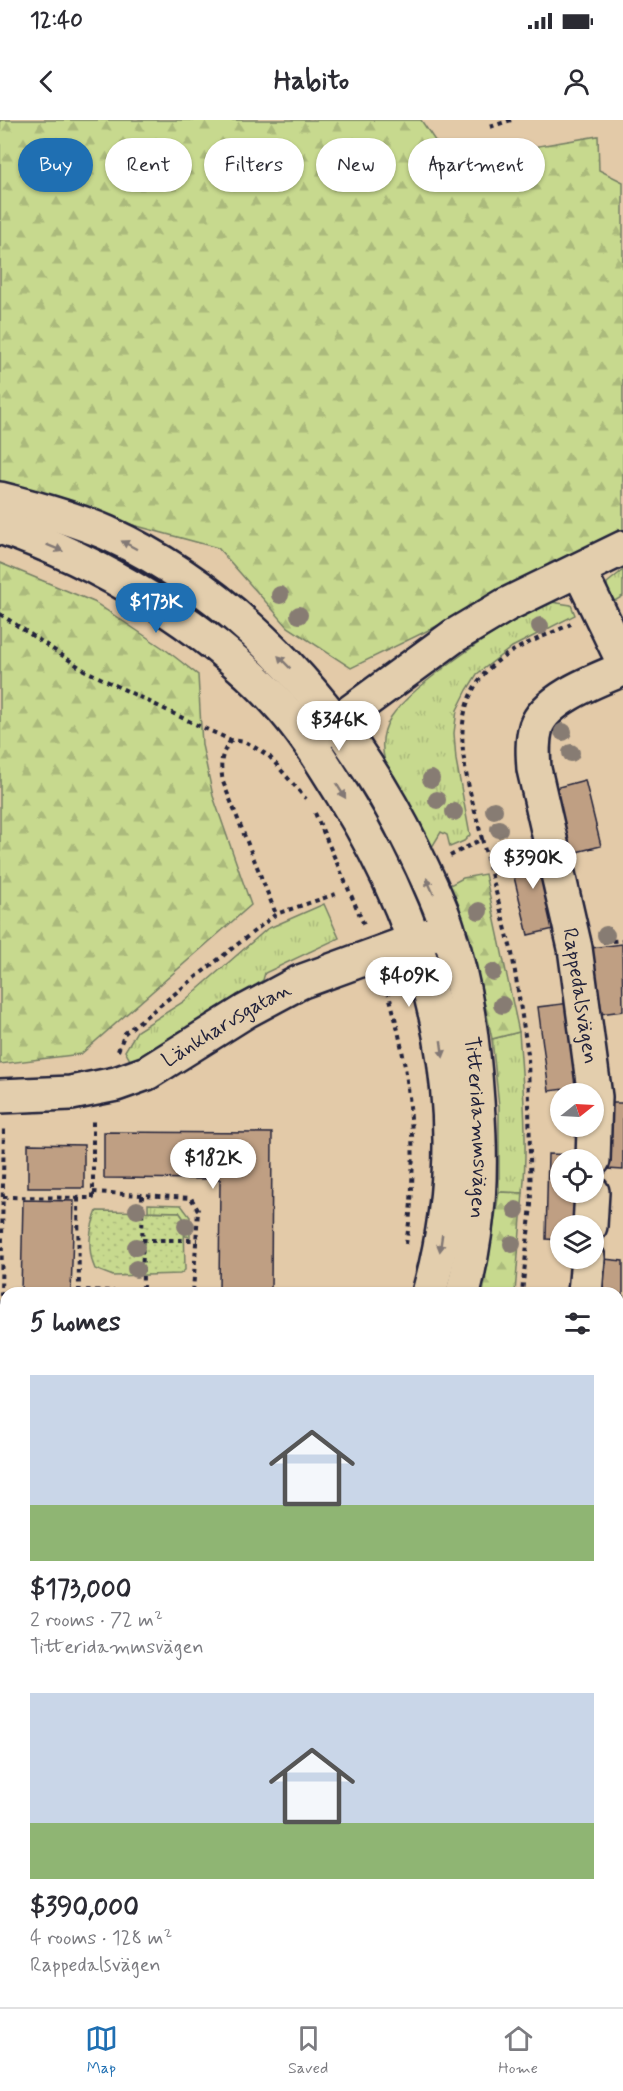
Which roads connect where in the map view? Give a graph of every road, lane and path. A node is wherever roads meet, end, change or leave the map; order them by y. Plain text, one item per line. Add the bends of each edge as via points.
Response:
1 (511, 120) edge
2 (490, 127) dead end
3 (0, 499) edge
4 (0, 527) edge
5 (623, 548) edge
6 (579, 570) junction
7 (600, 610) junction
8 (0, 614) edge
9 (623, 661) edge
10 (623, 669) edge
11 (336, 722) junction
12 (231, 740) junction
13 (310, 741) junction
14 (482, 840) junction
15 (439, 861) dead end
16 (339, 893) dead end
17 (276, 914) junction
18 (448, 927) junction
19 (414, 941) junction
20 (377, 956) junction
21 (116, 1084) junction
22 (3, 1096) edge
23 (94, 1108) dead end
24 (593, 1149) edge
25 (2, 1187) edge
26 (93, 1192) junction
27 (142, 1195) junction
28 (3, 1197) junction
29 (78, 1198) junction
30 (142, 1240) junction
31 (197, 1240) junction
32 (405, 1247) dead end
33 (587, 1269) edge
34 (1, 1287) edge
35 (79, 1287) edge
36 (143, 1287) edge
37 (193, 1287) edge
38 (431, 1287) edge
39 (464, 1287) edge
40 (523, 1287) edge
41 (586, 1287) edge
42 (0, 1473) edge
43 (0, 1602) edge
44 (0, 1632) edge

1 - 2 path
11 -> 3 street, Titteridammsvägen via 272,651 216,602 171,570 106,533
4 -> 13 street, Titteridammsvägen via 104,572 184,621 276,700
5 - 6 street
6 - 7 street
6 - 11 street via 506,605 454,636
7 - 9 street
7 - 14 path via 508,654 484,672 473,690 462,717 461,745
8 - 12 path via 84,670
10 - 24 street, Rappedalsvägen via 580,688 552,706 536,727 533,748 534,769 575,948 595,1097
11 - 13 street
18 -> 11 street, Titteridammsvägen via 397,817
12 - 17 path via 219,762 223,782
12 - 20 path via 246,742 269,756 311,805
13 -> 19 street, Titteridammsvägen via 371,840
14 - 15 path
14 - 40 path via 512,952 528,1054 531,1205
16 - 17 path
17 - 21 path via 125,1033 118,1047
18 - 19 street, Länkharvsgatan
18 - 39 street, Titteridammsvägen via 465,992 480,1144 480,1205
19 - 20 street, Länkharvsgatan
19 -> 38 street, Titteridammsvägen via 438,1013 450,1130 448,1199
20 - 21 street, Länkharvsgatan via 300,982 147,1073
20 - 32 path via 401,1044 412,1140 412,1204
21 - 22 street, Länkharvsgatan via 71,1093
22 - 25 path
23 - 26 path
25 - 28 path
26 - 27 path
26 - 29 path via 93,1198
27 - 30 path
27 - 31 path via 191,1198 198,1210
28 - 29 path
28 - 34 path
29 - 35 path
30 - 31 path
30 - 36 path
31 - 37 path
33 - 41 street
42 - 43 path
43 - 44 path

